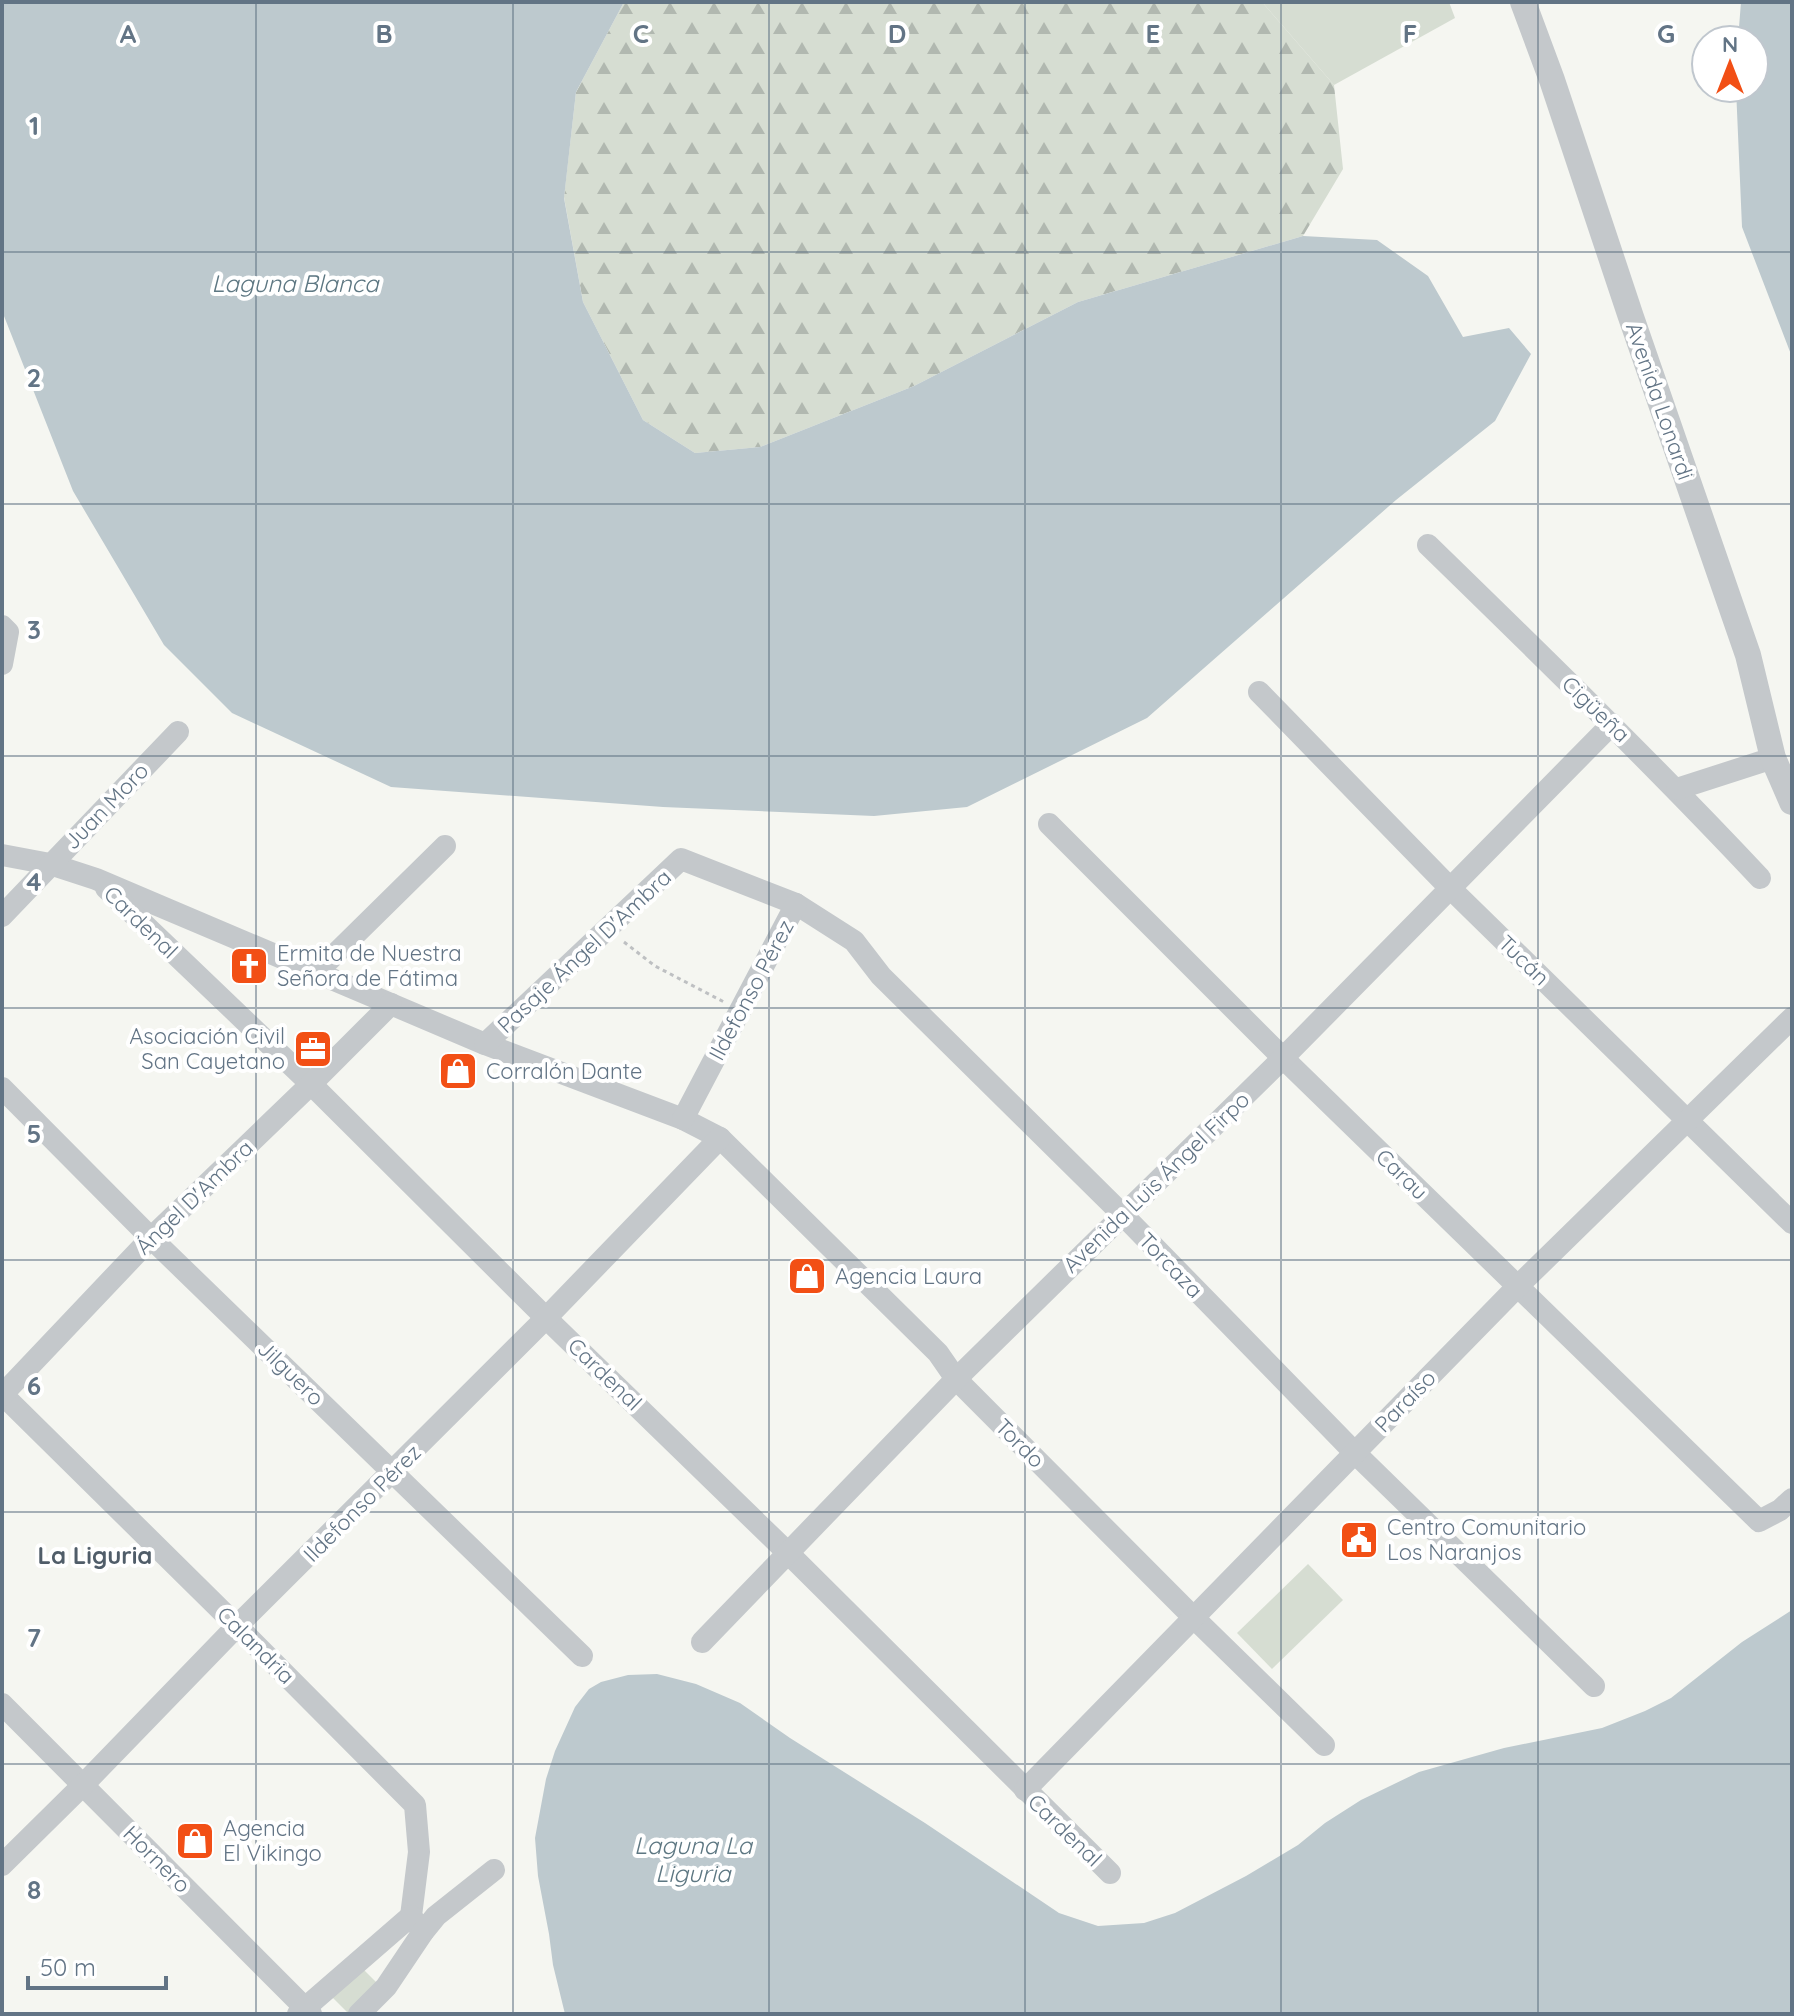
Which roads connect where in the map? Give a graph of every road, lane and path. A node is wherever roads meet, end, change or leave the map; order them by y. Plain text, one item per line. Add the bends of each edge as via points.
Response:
1 (1523, 2) edge
2 (1428, 545) dead end
3 (5, 629) edge
4 (2, 664) edge
5 (1259, 692) dead end
6 (1612, 724) junction
7 (178, 732) dead end
8 (1773, 758) junction
9 (1677, 789) junction
10 (1792, 802) edge
11 (1049, 824) dead end
12 (445, 846) dead end
13 (2, 855) edge
14 (681, 859) joint
15 (50, 864) junction
16 (1760, 878) dead end
17 (96, 879) junction
18 (1450, 888) junction
19 (796, 904) junction
20 (2, 916) edge
21 (608, 929) junction
22 (316, 973) junction
23 (391, 1004) junction
24 (741, 1011) junction
25 (1791, 1022) edge
26 (485, 1044) junction
27 (1283, 1058) junction
28 (311, 1084) junction
29 (2, 1088) edge
30 (683, 1119) junction
31 (1687, 1120) junction
32 (720, 1138) junction
33 (1122, 1214) junction
34 (1792, 1223) edge
35 (151, 1238) junction
36 (1518, 1286) junction
37 (546, 1318) junction
38 (956, 1379) junction
39 (2, 1394) edge
40 (1355, 1453) junction
41 (393, 1472) junction
42 (1792, 1499) edge
43 (788, 1553) junction
44 (1193, 1617) junction
45 (237, 1626) junction
46 (702, 1642) dead end
47 (582, 1656) dead end
48 (1594, 1686) dead end
49 (2, 1704) edge
50 (1324, 1745) dead end
51 (83, 1785) junction
52 (1025, 1790) junction
53 (2, 1865) edge
54 (494, 1870) dead end
55 (1110, 1873) dead end
56 (417, 1924) junction
57 (304, 2012) edge
58 (359, 2014) edge

1 - 8 street, Avenida Lonardi via 1748,655
2 - 6 street, Cigüeña
3 - 4 street
5 - 18 street, Tucán
6 - 9 street, Cigüeña
6 - 18 street, Avenida Luis Ángel Firpo
7 - 15 street, Juan Moro
8 - 9 street
8 - 10 street, Avenida Lonardi
9 - 16 street, Cigüeña
11 - 27 street, Carau
12 - 22 street
13 - 15 street, Tordo
14 - 19 street, Torcaza
14 - 21 street, Pasaje Ángel D'Ambra
15 - 17 street, Tordo
15 - 20 street, Juan Moro
17 - 22 street, Tordo
17 - 28 street, Cardenal
18 - 27 street, Avenida Luis Ángel Firpo
18 - 31 street, Tucán
19 - 24 street, Ildefonso Pérez
19 - 33 street, Torcaza via 854,941 881,976
21 - 24 path via 655,966
21 - 26 street, Pasaje Ángel D'Ambra
22 - 23 street, Tordo
23 - 26 street, Tordo
23 - 28 street, Ángel D'Ambra
24 - 30 street, Ildefonso Pérez
25 - 31 street, Paraíso
26 - 30 street, Tordo
27 - 33 street, Avenida Luis Ángel Firpo
27 - 36 street, Carau
28 - 35 street, Ángel D'Ambra
28 - 37 street, Cardenal
29 - 35 street, Jilguero
30 - 32 street, Tordo
31 - 34 street, Tucán
31 - 36 street, Paraíso
32 - 37 street, Ildefonso Pérez
32 - 38 street, Tordo via 938,1353
33 - 38 street, Avenida Luis Ángel Firpo
33 - 40 street, Torcaza
35 - 39 street, Ángel D'Ambra
35 - 41 street, Jilguero
36 - 40 street, Paraíso
36 - 42 street, Carau via 1759,1521
37 - 41 street, Ildefonso Pérez
37 - 43 street, Cardenal
38 - 43 street, Avenida Luis Ángel Firpo
38 - 44 street, Tordo
39 - 45 street, Calandria
40 - 44 street, Paraíso
40 - 48 street, Torcaza
41 - 45 street, Ildefonso Pérez
41 - 47 street, Jilguero
43 - 46 street, Avenida Luis Ángel Firpo
43 - 52 street, Cardenal
44 - 50 street, Tordo
44 - 52 street, Paraíso
45 - 51 street, Ildefonso Pérez
45 - 56 street, Calandria via 415,1805
49 - 51 street, Hornero
51 - 53 street, Ildefonso Pérez
51 - 57 street, Hornero
52 - 55 street, Cardenal
54 - 56 street via 436,1916
56 - 57 street
56 - 58 street via 386,1987

